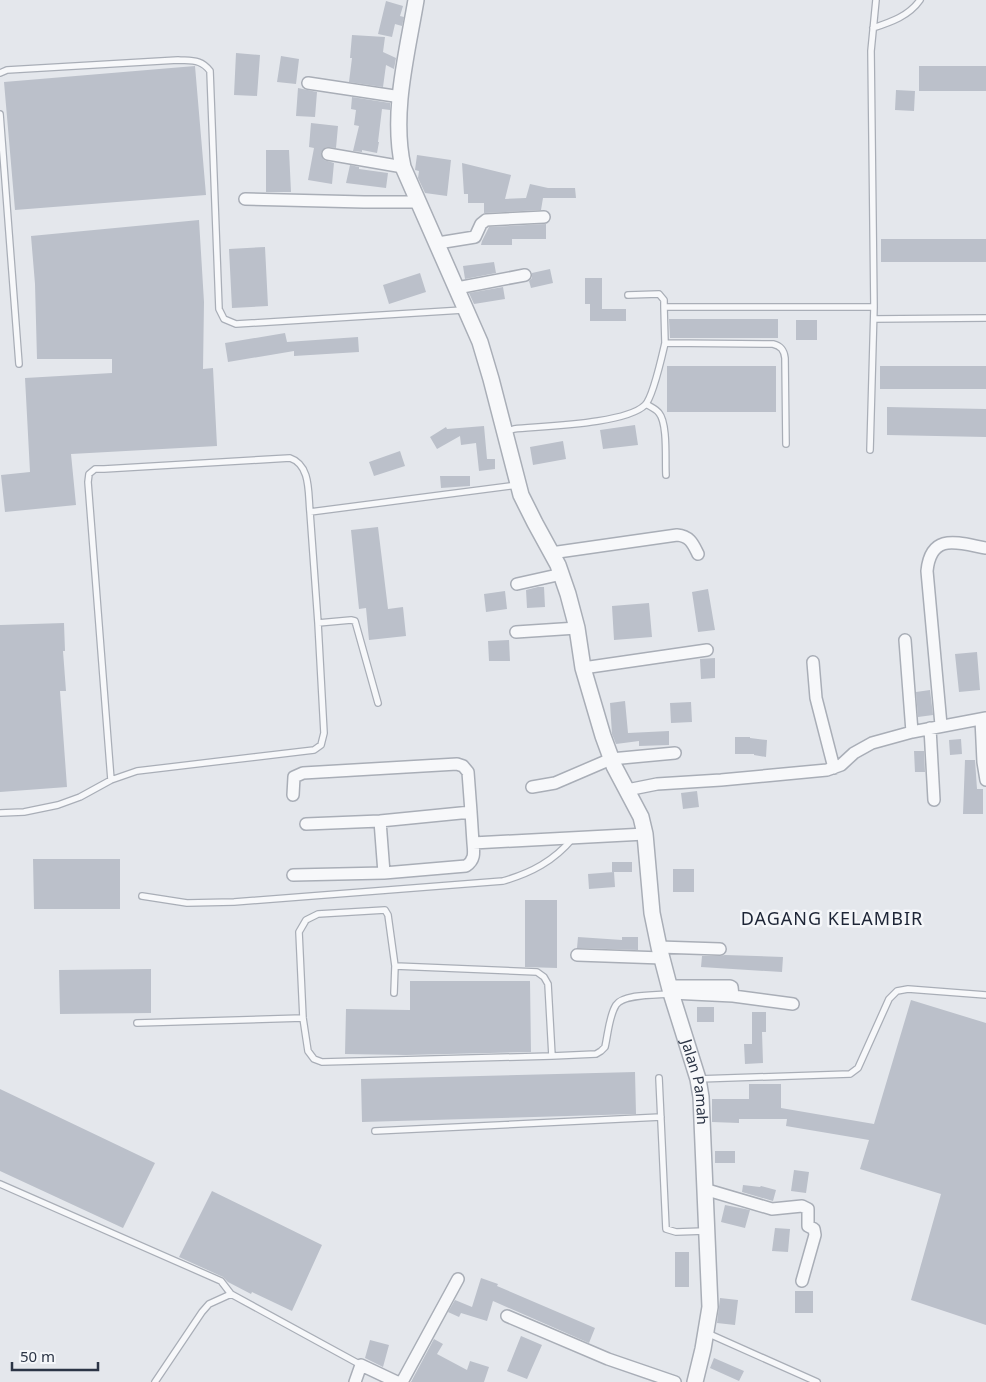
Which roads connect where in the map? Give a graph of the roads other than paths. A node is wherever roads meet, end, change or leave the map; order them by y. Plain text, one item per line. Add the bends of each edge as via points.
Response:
1 (416, 0) edge
2 (876, 0) edge
3 (920, 0) edge
4 (873, 28) junction
5 (0, 73) edge
6 (308, 82) dead end
7 (401, 96) junction
8 (0, 114) edge
9 (328, 154) dead end
10 (403, 167) junction
11 (245, 199) dead end
12 (418, 202) junction
13 (544, 217) dead end
14 (438, 243) junction
15 (524, 275) dead end
16 (457, 288) junction
17 (628, 295) dead end
18 (664, 307) junction
19 (874, 307) junction
20 (465, 310) junction
21 (874, 318) junction
22 (986, 318) edge
23 (665, 343) junction
24 (19, 364) dead end
25 (646, 404) junction
26 (506, 432) junction
27 (786, 444) dead end
28 (870, 450) dead end
29 (666, 475) dead end
30 (518, 485) junction
31 (310, 512) junction
32 (986, 548) edge
33 (552, 553) junction
34 (698, 554) dead end
35 (562, 574) junction
36 (517, 584) dead end
37 (318, 623) junction
38 (577, 628) junction
39 (516, 632) dead end
40 (906, 640) dead end
41 (707, 650) dead end
42 (813, 662) dead end
43 (583, 668) junction
44 (378, 703) dead end
45 (984, 718) edge
46 (936, 727) junction
47 (912, 732) junction
48 (675, 753) dead end
49 (611, 759) junction
50 (834, 768) junction
51 (111, 780) junction
52 (986, 780) edge
53 (532, 787) dead end
54 (627, 790) junction
55 (293, 795) dead end
56 (934, 800) dead end
57 (471, 812) junction
58 (0, 813) edge
59 (380, 821) junction
60 (306, 824) dead end
61 (645, 834) junction
62 (573, 838) junction
63 (473, 843) junction
64 (384, 873) junction
65 (293, 875) dead end
66 (142, 896) dead end
67 (720, 949) dead end
68 (660, 953) junction
69 (576, 956) dead end
70 (395, 966) junction
71 (670, 990) junction
72 (394, 993) dead end
73 (986, 996) edge
74 (793, 1004) dead end
75 (303, 1018) junction
76 (138, 1023) dead end
77 (552, 1056) junction
78 (659, 1078) dead end
79 (698, 1079) junction
80 (661, 1117) junction
81 (375, 1131) dead end
82 (0, 1184) edge
83 (704, 1189) junction
84 (707, 1232) junction
85 (458, 1279) dead end
86 (802, 1282) dead end
87 (231, 1294) junction
88 (507, 1316) dead end
89 (707, 1333) junction
90 (361, 1365) junction
91 (155, 1382) edge
92 (355, 1382) edge
93 (397, 1382) edge
94 (402, 1382) edge
95 (675, 1382) edge
96 (695, 1382) edge
97 (817, 1382) edge

1 - 7 street, Jalan Pamah
2 - 4 lane
3 - 4 lane via 899,18
4 - 19 lane
5 - 20 lane via 178,60 198,61 205,65 210,71 219,309 224,319 236,324
6 - 7 street
7 - 10 street, Jalan Pamah via 399,138
8 - 24 lane
9 - 10 street
10 - 12 street, Jalan Pamah
11 - 12 street
12 - 14 street, Jalan Pamah
13 - 14 street via 486,220 476,237
14 - 16 street, Jalan Pamah
15 - 16 street
16 - 20 street, Jalan Pamah
17 - 18 lane via 658,294 664,300
18 - 19 lane
18 - 23 lane
19 - 21 lane
20 - 26 street, Jalan Pamah via 486,361
21 - 22 lane
21 - 28 lane
23 - 25 lane
23 - 27 lane via 779,346 785,358
25 - 26 lane via 637,411 608,420
25 - 29 lane via 662,418
26 - 30 street, Jalan Pamah
30 - 31 lane
30 - 33 street, Jalan Pamah
31 - 37 lane
31 - 51 lane via 306,472 297,460 290,458 104,468 89,474
32 - 46 street via 942,543 928,562
33 - 34 street via 684,535
33 - 35 street, Jalan Pamah
35 - 36 street
35 - 38 street, Jalan Pamah
37 - 44 lane via 355,621
37 - 51 lane via 324,734 321,745 314,750 137,771
38 - 39 street
38 - 43 street, Jalan Pamah
40 - 47 street
41 - 43 street
42 - 50 street via 816,698
43 - 49 street, Jalan Pamah
45 - 46 street
45 - 52 street
46 - 47 street
46 - 56 street
47 - 50 street via 872,743
48 - 49 street
49 - 53 street via 555,783
49 - 54 street, Jalan Pamah
50 - 54 street via 650,784
51 - 58 lane via 58,805
54 - 61 street, Jalan Pamah via 641,817
55 - 57 street via 294,777 303,772 457,764 468,772
57 - 59 street
57 - 63 street
59 - 60 street
59 - 64 street
61 - 62 street
61 - 68 street, Jalan Pamah via 649,886
62 - 63 street
62 - 66 lane via 547,863 503,881 234,902 187,903
63 - 64 street via 474,857 466,866
64 - 65 street
67 - 68 street
68 - 69 street
68 - 71 street, Jalan Pamah
70 - 72 lane
70 - 75 lane via 385,910 318,914 306,920 299,932
70 - 77 lane via 537,972 548,984
71 - 74 street
71 - 77 lane via 622,999 617,1003 605,1047 596,1054
71 - 79 street, Jalan Pamah
73 - 79 lane via 908,989 897,992 889,999 858,1068 850,1074
75 - 76 lane
75 - 77 lane via 308,1051 314,1059 322,1062
78 - 80 lane
79 - 83 street, Jalan Pamah
80 - 81 lane
80 - 84 lane via 666,1229
82 - 87 lane via 216,1278
83 - 84 street, Jalan Pamah
83 - 86 street via 772,1209 802,1206 808,1209 808,1226 814,1229 815,1235
84 - 89 street, Jalan Pamah via 710,1296
85 - 94 street
87 - 90 lane
87 - 91 lane via 209,1304 202,1312
88 - 95 street via 608,1359
89 - 96 street, Jalan Pamah
89 - 97 lane
90 - 92 street
90 - 93 street

